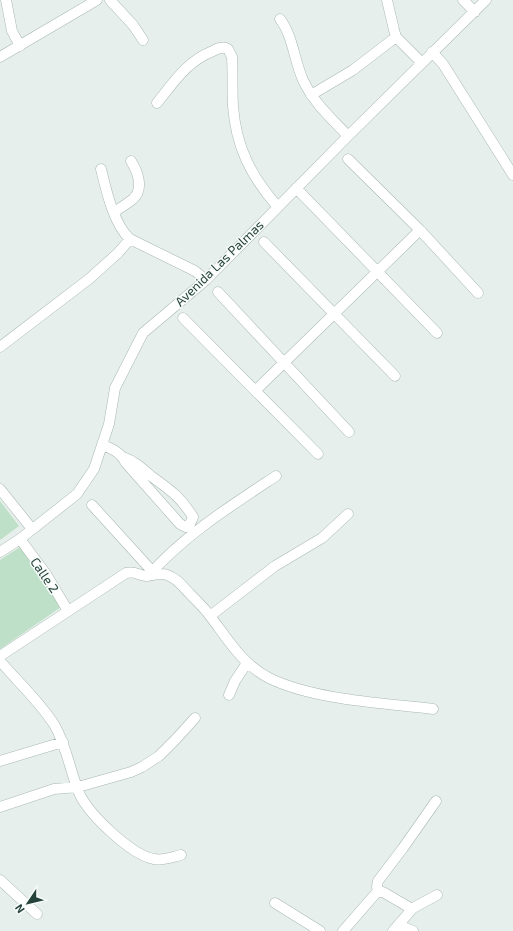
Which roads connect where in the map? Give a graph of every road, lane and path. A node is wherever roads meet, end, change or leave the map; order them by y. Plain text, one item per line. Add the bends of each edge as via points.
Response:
1 (6, 0) edge
2 (97, 0) edge
3 (110, 0) edge
4 (388, 0) edge
5 (463, 0) edge
6 (486, 0) edge
7 (474, 12) junction
8 (280, 19) dead end
9 (396, 37) junction
10 (143, 40) dead end
11 (20, 46) junction
12 (432, 52) junction
13 (0, 57) edge
14 (422, 63) junction
15 (311, 95) junction
16 (157, 103) dead end
17 (348, 136) junction
18 (348, 159) dead end
19 (131, 161) dead end
20 (101, 169) dead end
21 (513, 175) edge
22 (296, 188) junction
23 (277, 206) junction
24 (114, 212) junction
25 (420, 230) junction
26 (130, 239) junction
27 (264, 242) dead end
28 (377, 272) junction
29 (206, 280) junction
30 (218, 292) dead end
31 (478, 294) dead end
32 (334, 314) junction
33 (183, 318) dead end
34 (437, 333) dead end
35 (0, 348) edge
36 (284, 363) junction
37 (395, 376) dead end
38 (255, 390) junction
39 (349, 432) dead end
40 (102, 445) junction
41 (318, 454) dead end
42 (123, 457) junction
43 (276, 476) dead end
44 (0, 489) edge
45 (92, 504) dead end
46 (348, 514) dead end
47 (32, 529) junction
48 (20, 539) junction
49 (0, 552) edge
50 (150, 573) junction
51 (68, 611) junction
52 (210, 616) junction
53 (0, 656) edge
54 (0, 661) edge
55 (247, 662) junction
56 (229, 695) dead end
57 (433, 709) dead end
58 (195, 718) dead end
59 (62, 742) junction
60 (0, 761) edge
61 (78, 787) junction
62 (436, 801) dead end
63 (0, 807) edge
64 (181, 855) dead end
65 (0, 880) edge
66 (379, 891) junction
67 (437, 896) dead end
68 (274, 903) dead end
69 (412, 909) junction
70 (37, 914) dead end
71 (396, 928) edge
72 (320, 931) edge
73 (343, 931) edge
74 (413, 931) edge

1 - 11 street via 12,31
2 - 11 street
3 - 10 street
4 - 9 street
5 - 7 street
6 - 7 street, Avenida Las Palmas
7 - 12 street, Avenida Las Palmas
8 - 15 street
9 - 14 street
9 - 15 street via 353,70
11 - 13 street
12 - 14 street, Avenida Las Palmas
12 - 21 street via 443,64
14 - 17 street, Avenida Las Palmas
15 - 17 street
16 - 23 street via 189,64 212,51 222,47 228,48 232,57 234,117 242,153 260,185
17 - 22 street, Avenida Las Palmas
18 - 25 street
19 - 24 street via 137,172 137,193 132,200
20 - 24 street
22 - 23 street, Avenida Las Palmas
22 - 28 street
23 - 29 street, Avenida Las Palmas
24 - 26 street via 119,227
25 - 28 street
25 - 31 street
26 - 29 street via 195,271
26 - 35 street via 118,254 89,279
27 - 32 street
28 - 32 street
28 - 34 street
29 - 40 street, Avenida Las Palmas via 143,333 115,388 109,424
30 - 36 street
32 - 36 street
32 - 37 street
33 - 38 street
36 - 38 street
36 - 39 street
38 - 41 street
40 - 42 street via 116,450
40 - 47 street, Avenida Las Palmas via 94,469 77,494
42 - 42 street via 132,460 175,493 192,517 190,524 180,524
43 - 50 street via 193,532
44 - 47 street
45 - 50 street
46 - 52 street via 322,538 275,566
47 - 48 street, Avenida Las Palmas
48 - 49 street, Avenida Las Palmas
48 - 51 street, Calle 2 via 46,574
50 - 51 street via 126,573
50 - 52 street via 166,574 174,578
51 - 53 street
52 - 55 street
54 - 59 street via 49,717
55 - 56 street
55 - 57 street via 271,678 306,690 342,698
58 - 61 street via 159,756 142,767
59 - 60 street
59 - 61 street
61 - 63 street via 54,789
61 - 64 street via 85,803 99,820 134,851 158,860
62 - 66 street via 378,881
65 - 70 street
66 - 69 street
66 - 73 street
67 - 69 street
68 - 72 street
69 - 71 street
71 - 74 street

